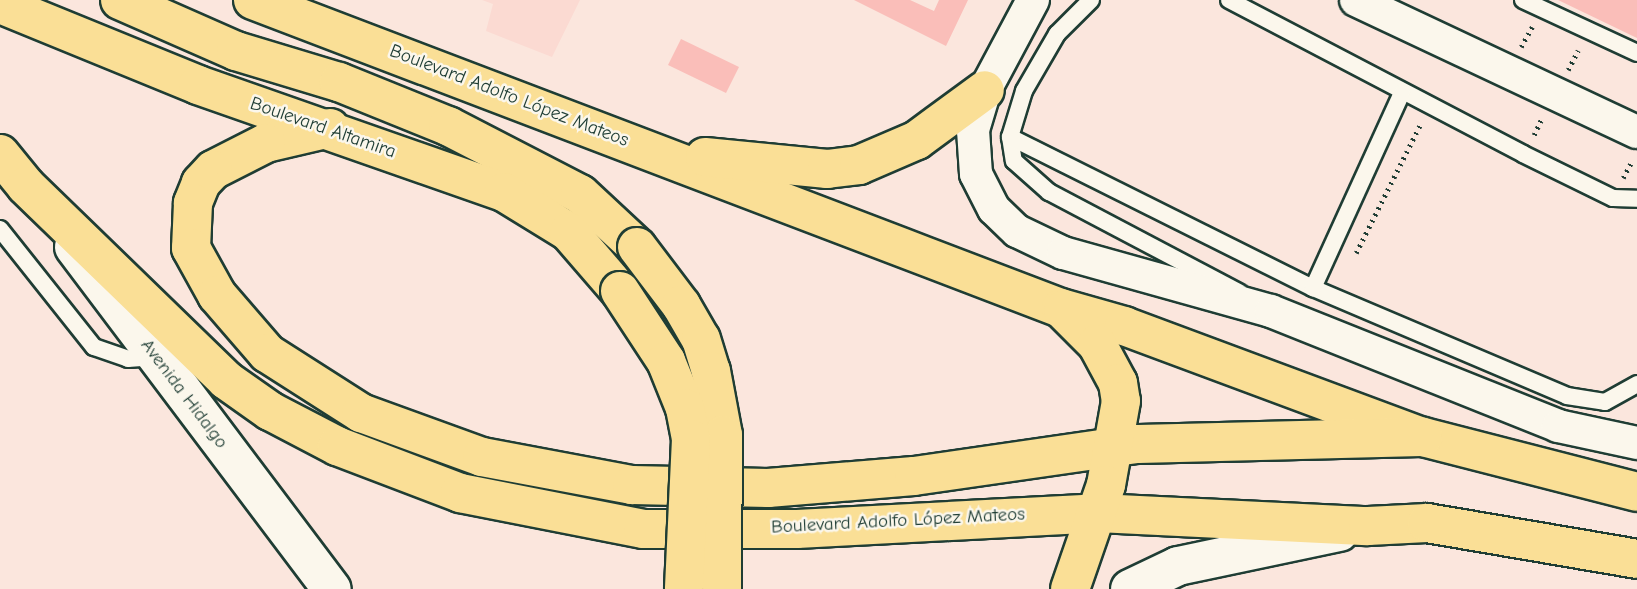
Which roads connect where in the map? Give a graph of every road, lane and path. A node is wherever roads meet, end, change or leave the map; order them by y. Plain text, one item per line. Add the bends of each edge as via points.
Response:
1 (120, 0) edge
2 (253, 0) edge
3 (1033, 0) edge
4 (1091, 0) edge
5 (1229, 0) edge
6 (1356, 0) edge
7 (1523, 0) edge
8 (0, 4) edge
9 (1637, 53) edge
10 (985, 90) junction
11 (1402, 93) junction
12 (1429, 107) junction
13 (330, 128) junction
14 (1637, 132) edge
15 (1010, 136) junction
16 (649, 150) junction
17 (0, 154) edge
18 (21, 191) edge
19 (1613, 198) junction
20 (1637, 199) edge
21 (1637, 212) edge
22 (0, 229) edge
23 (1312, 288) junction
24 (1334, 298) junction
25 (1061, 308) junction
26 (1272, 311) junction
27 (155, 357) junction
28 (1637, 384) edge
29 (1423, 437) junction
30 (1637, 443) edge
31 (1115, 449) junction
32 (1637, 492) edge
33 (1098, 513) junction
34 (1368, 526) junction
35 (1637, 559) edge
36 (332, 589) edge
37 (684, 589) edge
38 (722, 589) edge
39 (1070, 589) edge
40 (1130, 589) edge

1 - 38 main road, bridge via 236,51 338,82 460,132 580,194 637,247 687,317 712,371 723,435
2 - 16 main road, Boulevard Adolfo López Mateos
3 - 10 street
4 - 15 lane via 1056,34 1024,91
5 - 11 lane
6 - 14 street
7 - 9 lane
8 - 13 main road, Boulevard Altamira via 198,85
10 - 16 main road via 917,140 859,165 827,169
10 - 26 street via 973,130 976,174 994,209 1017,231 1063,253
11 - 12 lane
11 - 23 lane
12 - 19 lane
12 - 24 path
13 - 31 main road via 266,143 213,170 201,183 188,226 201,271 267,353 360,413 482,457 632,485 768,488 914,476
13 - 37 main road, Boulevard Altamira, bridge via 503,192 542,212 587,250 620,291 666,361 685,408 691,439
15 - 23 lane
15 - 26 lane via 1014,161 1049,192
16 - 25 main road, Boulevard Adolfo López Mateos
17 - 18 main road
18 - 27 street, Avenida Hidalgo
18 - 33 main road, Boulevard Adolfo López Mateos via 195,354 270,411 337,446 460,493 643,529 797,529
19 - 20 lane
19 - 21 lane
22 - 27 lane via 94,347 128,359
23 - 24 lane
24 - 28 lane via 1567,396 1605,401
25 - 29 main road, Boulevard Adolfo López Mateos via 1136,330
25 - 31 main road via 1097,344 1118,383 1121,401
26 - 30 street via 1558,426
27 - 36 street, Avenida Hidalgo
29 - 31 main road via 1137,444
29 - 32 main road, Boulevard Adolfo López Mateos
31 - 33 main road
33 - 34 main road, Boulevard Adolfo López Mateos
33 - 39 main road
34 - 35 main road, Boulevard Adolfo López Mateos via 1427,523
34 - 40 street via 1214,556 1178,566

